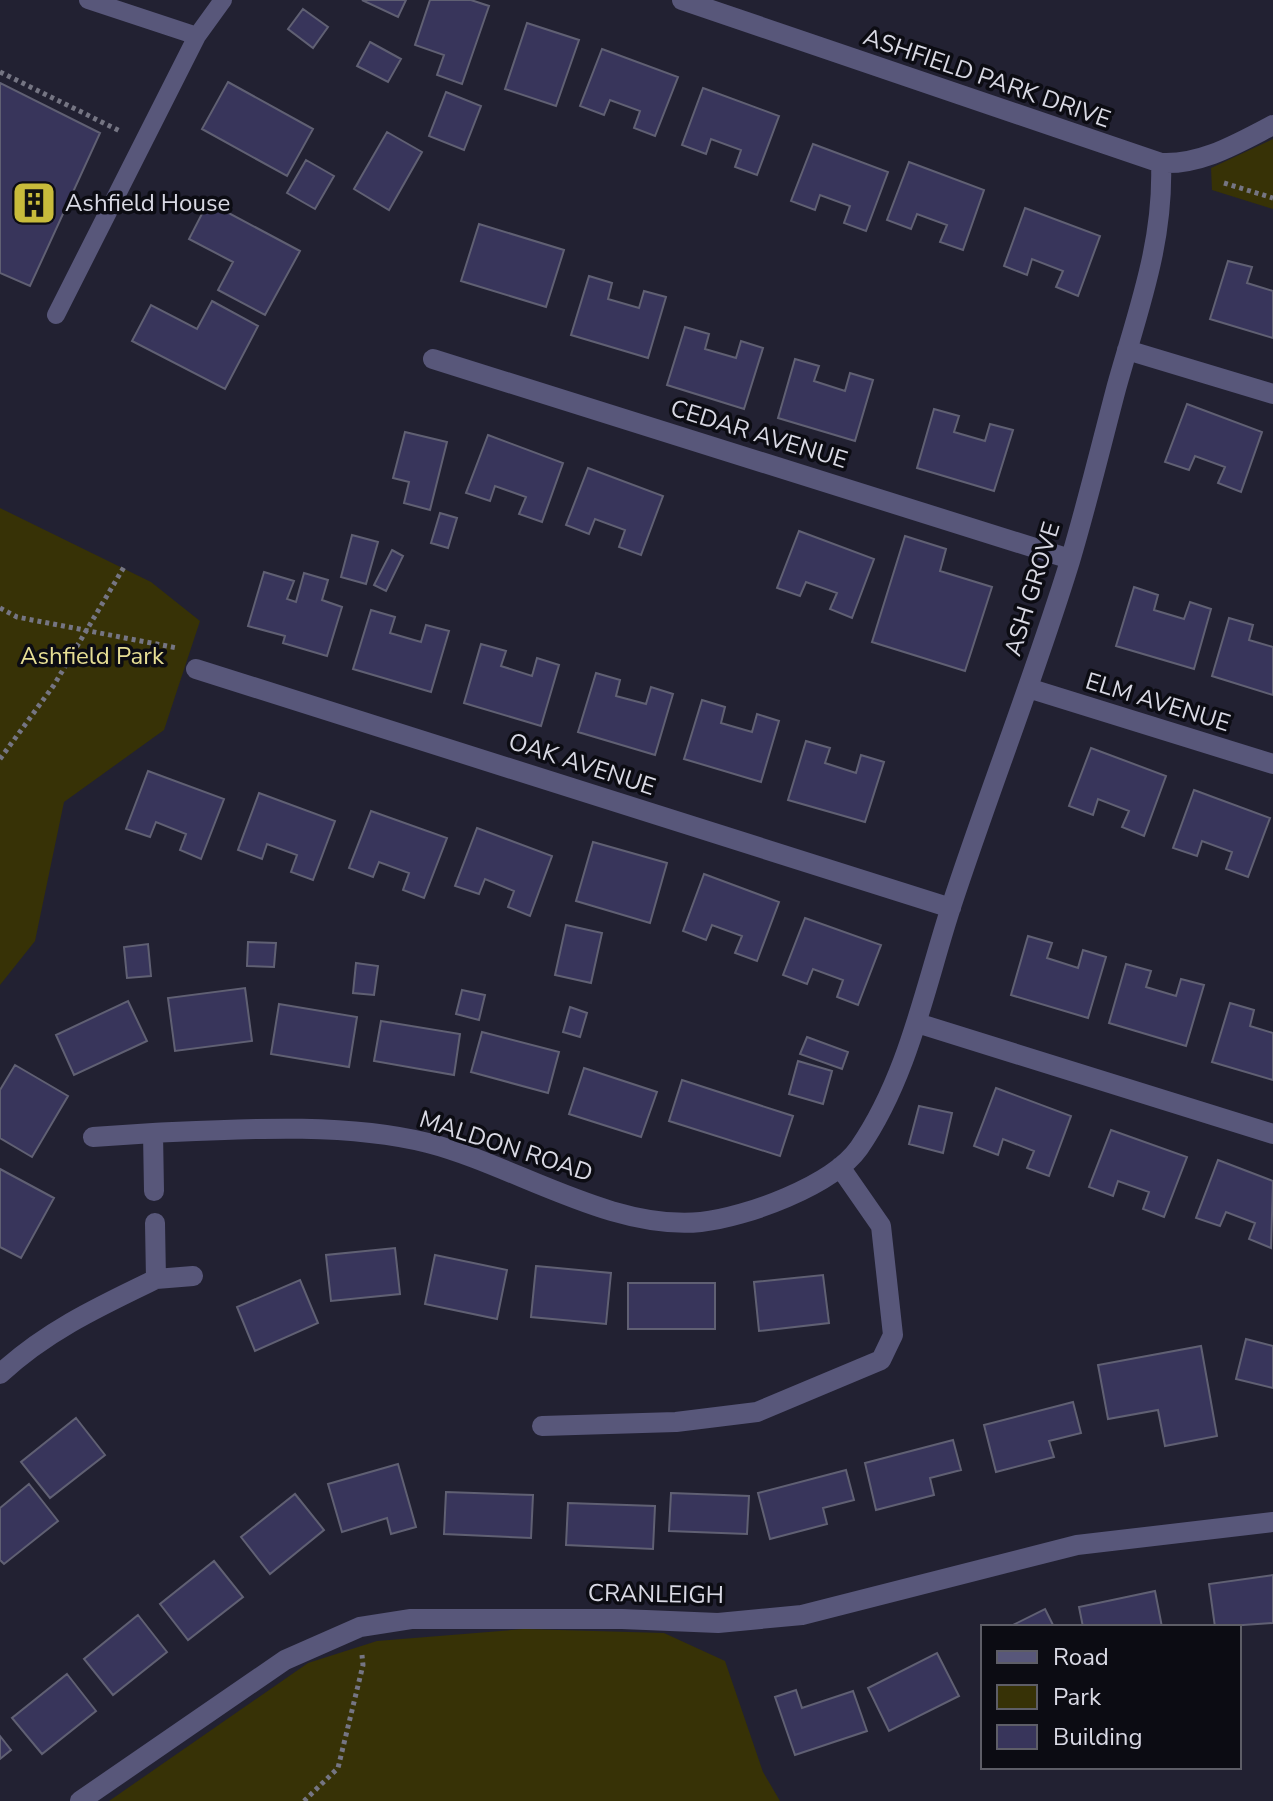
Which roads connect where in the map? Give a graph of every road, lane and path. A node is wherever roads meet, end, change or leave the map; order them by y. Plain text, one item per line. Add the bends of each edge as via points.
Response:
1 (88, 0) edge
2 (223, 0) edge
3 (682, 0) edge
4 (197, 36) junction
5 (0, 72) edge
6 (1273, 125) edge
7 (142, 142) junction
8 (1161, 163) junction
9 (56, 315) dead end
10 (1127, 350) junction
11 (433, 359) dead end
12 (1273, 394) edge
13 (1070, 559) junction
14 (124, 567) dead end
15 (0, 608) edge
16 (88, 629) junction
17 (196, 669) joint
18 (1028, 688) junction
19 (0, 759) edge
20 (1273, 764) edge
21 (951, 908) junction
22 (917, 1023) junction
23 (153, 1133) junction
24 (1273, 1134) edge
25 (93, 1137) dead end
26 (840, 1167) junction
27 (154, 1191) dead end
28 (155, 1223) dead end
29 (193, 1276) dead end
30 (156, 1279) junction
31 (0, 1374) edge
32 (542, 1426) dead end
33 (1273, 1522) edge
34 (360, 1627) junction
35 (80, 1801) edge
36 (304, 1801) edge

1 - 4 lane
2 - 4 lane
3 - 8 street, ASHFIELD PARK DRIVE
4 - 7 lane
5 - 7 path
6 - 8 street, ASHFIELD PARK DRIVE via 1214,154
7 - 9 lane
8 - 10 street, ASH GROVE via 1157,247
10 - 12 street
10 - 13 street, ASH GROVE
11 - 13 street, CEDAR AVENUE
13 - 18 street, ASH GROVE
14 - 16 path
15 - 16 path via 17,617
16 - 17 path via 176,647
16 - 19 path
17 - 21 street, OAK AVENUE
18 - 20 street, ELM AVENUE
18 - 21 street, ASH GROVE
21 - 22 street, ASH GROVE
22 - 24 street
22 - 26 street, ASH GROVE via 882,1106 858,1150
23 - 25 street, MALDON ROAD
23 - 26 street, MALDON ROAD via 370,1133 427,1143 653,1220 699,1222 738,1214 782,1199
23 - 27 street
26 - 32 street via 881,1226 893,1335 881,1360 757,1412 676,1422
28 - 30 street
29 - 30 street
30 - 31 street via 72,1319
33 - 34 street, CRANLEIGH via 1077,1545 802,1615 718,1623 411,1619
34 - 35 street, CRANLEIGH via 285,1660
34 - 36 path via 363,1665 338,1768

